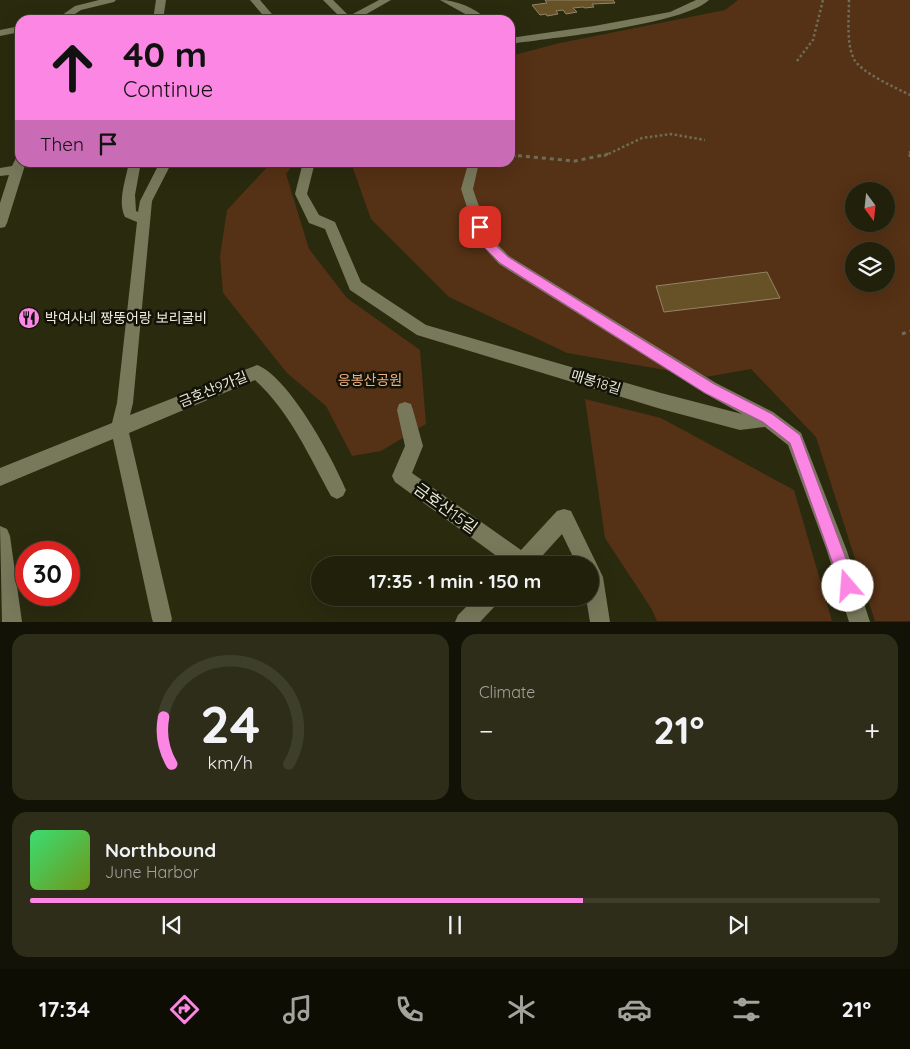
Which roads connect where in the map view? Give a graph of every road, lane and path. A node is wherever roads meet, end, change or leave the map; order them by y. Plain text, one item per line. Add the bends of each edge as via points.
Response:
1 (110, 0) edge
2 (161, 0) edge
3 (255, 0) edge
4 (328, 0) edge
5 (386, 0) edge
6 (445, 0) edge
7 (704, 0) edge
8 (822, 0) edge
9 (849, 0) edge
10 (80, 4) edge
11 (66, 15) edge
12 (159, 15) edge
13 (268, 15) edge
14 (343, 15) edge
15 (358, 15) edge
16 (476, 15) edge
17 (15, 30) edge
18 (0, 33) edge
19 (515, 40) edge
20 (797, 61) dead end
21 (910, 95) edge
22 (706, 140) dead end
23 (910, 151) edge
24 (515, 155) edge
25 (910, 157) edge
26 (15, 167) edge
27 (18, 167) edge
28 (134, 167) edge
29 (163, 167) edge
30 (308, 167) edge
31 (472, 167) dead end
32 (0, 172) edge
33 (144, 219) junction
34 (0, 222) edge
35 (910, 331) edge
36 (902, 334) dead end
37 (405, 410) dead end
38 (767, 418) junction
39 (119, 428) junction
40 (0, 478) edge
41 (337, 490) dead end
42 (0, 536) edge
43 (511, 556) edge
44 (529, 556) edge
45 (583, 556) edge
46 (481, 606) edge
47 (597, 606) edge
48 (162, 619) dead end
49 (12, 622) edge
50 (465, 622) edge
51 (600, 622) edge
52 (860, 622) edge

1 - 10 street
2 - 12 street
3 - 13 street
4 - 14 street
5 - 15 street
6 - 16 street
7 - 19 street via 673,14
8 - 20 path via 818,25 808,52
9 - 21 path via 854,60 873,76
10 - 11 street
17 - 18 street
22 - 24 path via 671,134 642,138 607,155 575,161
23 - 25 path
26 - 32 street
27 - 34 street
28 - 33 street via 130,214
29 - 33 street via 146,201
30 - 38 street, 매봉18길 via 301,194 314,219 330,226 355,286 422,330 661,402 740,422
31 - 38 street via 467,189 470,198 485,241 504,260 710,388
33 - 39 street via 125,403
35 - 36 path
37 - 43 street, 금호산15길 via 414,446 401,476
38 - 52 street via 795,439
39 - 40 street, 금호산9가길
39 - 41 street, 금호산9가길 via 257,372 272,383 293,413
39 - 48 street
42 - 49 street
44 - 45 street, 금호산15길 via 564,518
46 - 50 street
47 - 51 street

